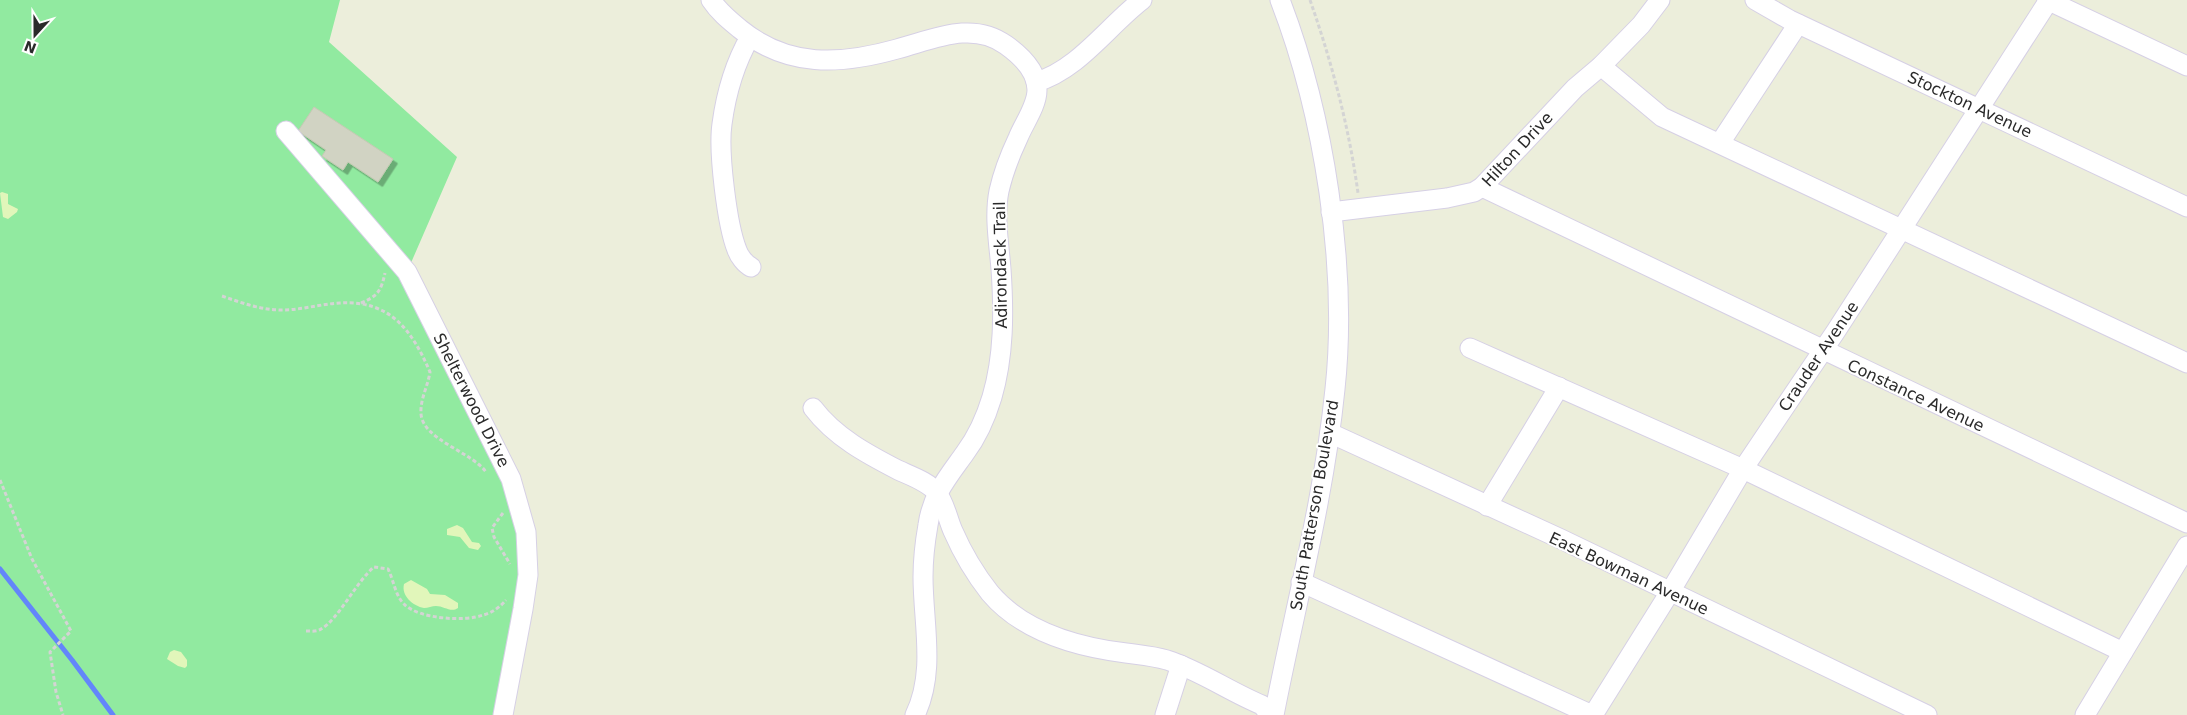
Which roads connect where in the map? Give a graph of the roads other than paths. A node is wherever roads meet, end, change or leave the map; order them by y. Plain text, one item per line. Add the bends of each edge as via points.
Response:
1 (711, 0) edge
2 (1142, 0) edge
3 (1280, 0) edge
4 (1660, 0) edge
5 (1755, 0) edge
6 (2048, 0) edge
7 (1798, 24) junction
8 (750, 37) junction
9 (1601, 66) junction
10 (2187, 66) edge
11 (1036, 82) junction
12 (1978, 108) junction
13 (286, 131) dead end
14 (1720, 143) junction
15 (1482, 187) junction
16 (2187, 207) edge
17 (1331, 212) junction
18 (1902, 227) junction
19 (751, 267) dead end
20 (1470, 348) dead end
21 (1822, 350) junction
22 (2187, 362) edge
23 (1559, 387) junction
24 (813, 408) dead end
25 (1330, 433) junction
26 (1743, 469) junction
27 (937, 492) junction
28 (1487, 506) junction
29 (2187, 523) edge
30 (2187, 546) edge
31 (1301, 582) junction
32 (1670, 592) junction
33 (2123, 652) junction
34 (1181, 666) junction
35 (503, 715) edge
36 (915, 715) edge
37 (1165, 715) edge
38 (1272, 715) edge
39 (1592, 715) edge
40 (1927, 715) edge
41 (2085, 715) edge

1 - 8 street via 726,18
2 - 11 street via 1078,58 1053,77
3 - 17 street, South Patterson Boulevard via 1307,82
4 - 9 street, Hilton Drive
5 - 7 street, Stockton Avenue
6 - 10 street
6 - 12 street, Crauder Avenue
7 - 12 street, Stockton Avenue
7 - 14 street
8 - 11 street via 774,51 824,61 869,56 958,32 975,33 1005,44 1021,58
8 - 19 street via 734,71 722,126 722,154 728,214 737,250
9 - 14 street via 1662,117
9 - 15 street, Hilton Drive via 1575,88
11 - 27 street, Adirondack Trail via 1036,100 1017,138 999,192 997,220 1002,349 998,374 981,426
12 - 16 street, Stockton Avenue
12 - 18 street, Crauder Avenue
13 - 35 street, Shelterwood Drive via 407,272 511,479 526,532 528,575
14 - 18 street
15 - 17 street, Hilton Drive via 1447,198
15 - 21 street, Constance Avenue
17 - 25 street, South Patterson Boulevard via 1337,274 1338,343
18 - 21 street, Crauder Avenue
18 - 22 street
20 - 23 street
21 - 26 street, Crauder Avenue
21 - 29 street, Constance Avenue
23 - 26 street
23 - 28 street
24 - 27 street via 839,436
25 - 28 street, East Bowman Avenue
25 - 31 street, South Patterson Boulevard
26 - 32 street, Crauder Avenue
26 - 33 street
27 - 34 street via 972,568 991,594 1020,619 1066,641 1144,654
27 - 36 street, Adirondack Trail via 928,526 923,577 926,673
28 - 32 street, East Bowman Avenue
30 - 33 street
31 - 38 street, South Patterson Boulevard
31 - 39 street
32 - 39 street, Crauder Avenue
32 - 40 street, East Bowman Avenue
33 - 41 street
34 - 37 street
34 - 38 street via 1262,705

